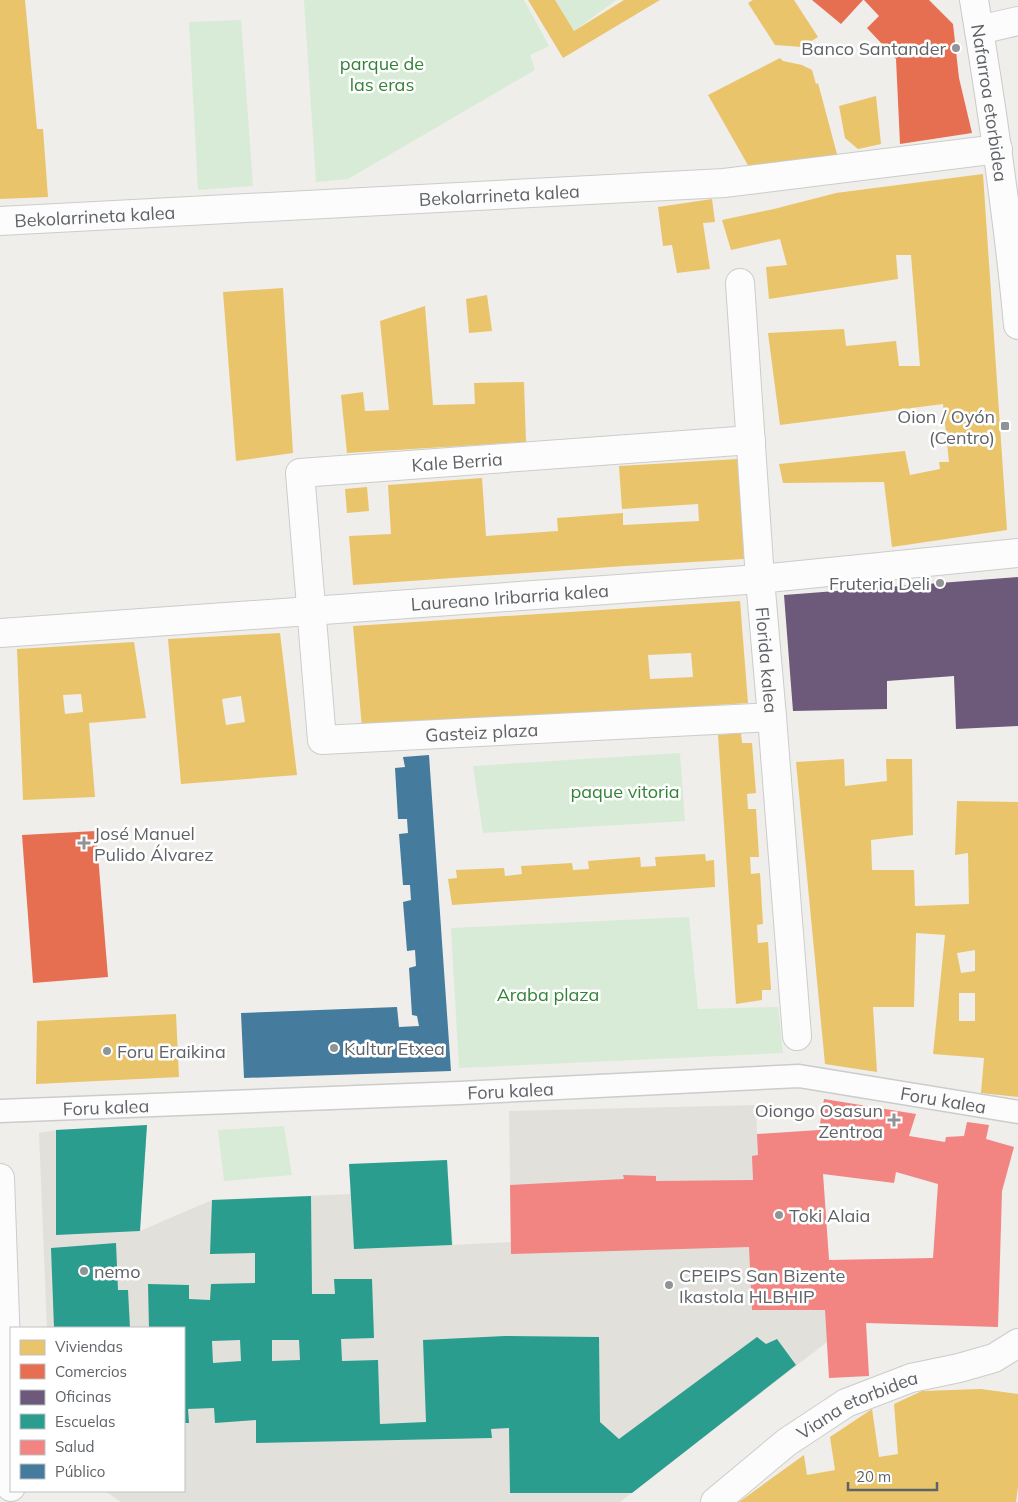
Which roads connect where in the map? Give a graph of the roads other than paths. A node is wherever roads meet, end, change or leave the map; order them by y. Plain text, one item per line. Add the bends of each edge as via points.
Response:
1 (974, 0) edge
2 (1018, 21) edge
3 (979, 30) junction
4 (998, 150) junction
5 (0, 222) edge
6 (1016, 271) edge
7 (740, 283) dead end
8 (1018, 325) edge
9 (751, 440) junction
10 (1018, 552) edge
11 (760, 578) junction
12 (312, 610) junction
13 (0, 633) edge
14 (772, 717) junction
15 (797, 1036) dead end
16 (0, 1112) edge
17 (1018, 1112) edge
18 (0, 1178) edge
19 (1018, 1343) edge
20 (10, 1458) edge
21 (715, 1502) edge

1 - 3 street, Nafarroa etorbidea
2 - 3 street
3 - 4 street, Nafarroa etorbidea
4 - 5 street, Bekolarrineta kalea via 724,183
4 - 6 street, Nafarroa etorbidea
6 - 8 street, Nafarroa etorbidea
7 - 9 street, Florida kalea
9 - 11 street, Florida kalea
9 - 12 street, Kale Berria via 300,473
10 - 11 street, Laureano Iribarria kalea
11 - 12 street, Laureano Iribarria kalea
11 - 14 street, Florida kalea
12 - 13 street, Laureano Iribarria kalea
12 - 14 street, Gasteiz plaza via 322,740
14 - 15 street, Florida kalea
16 - 17 street, Foru kalea via 799,1076
18 - 20 street
19 - 21 street, Viana etorbidea via 994,1358 911,1378 846,1402 786,1442

